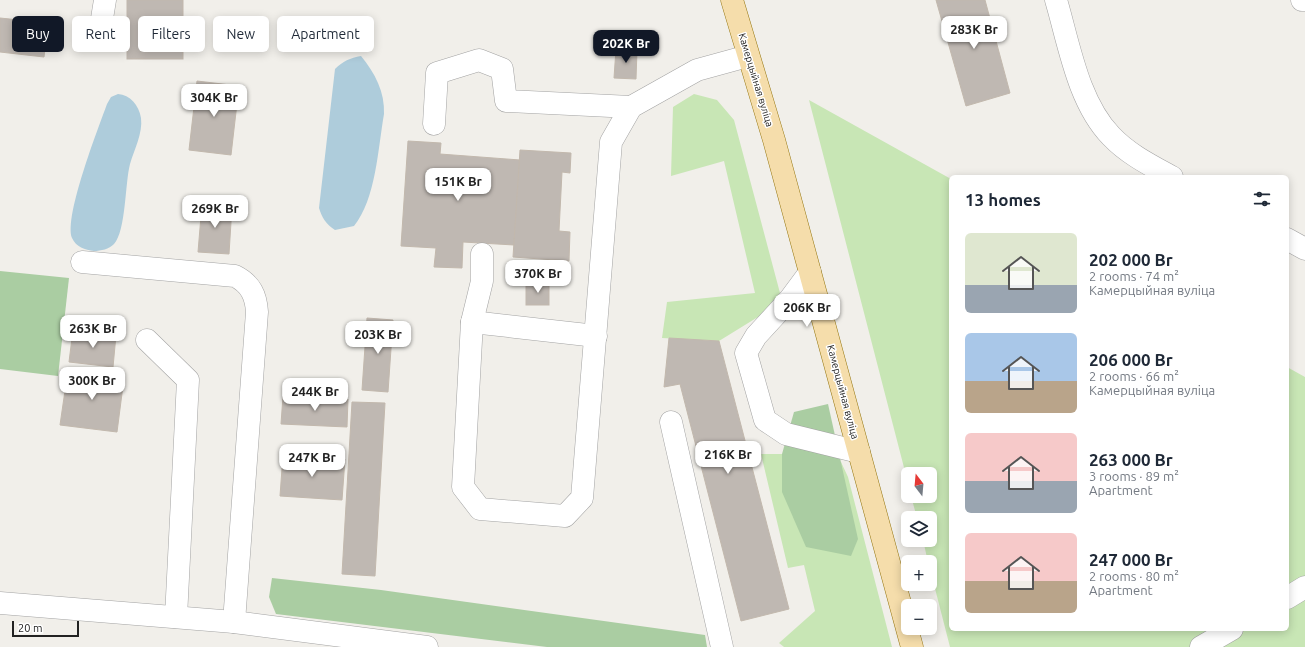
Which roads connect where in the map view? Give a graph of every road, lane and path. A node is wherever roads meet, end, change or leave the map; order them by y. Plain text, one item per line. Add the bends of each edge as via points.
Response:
1 (105, 0) edge
2 (732, 0) edge
3 (1056, 0) edge
4 (1302, 0) edge
5 (1305, 0) edge
6 (102, 16) edge
7 (748, 56) junction
8 (631, 107) junction
9 (434, 124) dead end
10 (1169, 175) edge
11 (1289, 240) edge
12 (1305, 249) edge
13 (482, 254) dead end
14 (82, 262) dead end
15 (810, 272) junction
16 (472, 322) junction
17 (596, 336) junction
18 (147, 340) dead end
19 (671, 422) dead end
20 (859, 452) junction
21 (1305, 587) edge
22 (1289, 597) edge
23 (0, 603) edge
24 (176, 617) junction
25 (234, 622) junction
26 (1229, 631) edge
27 (427, 647) edge
28 (722, 647) edge
29 (912, 647) edge
30 (1201, 647) edge

1 - 6 street
2 - 7 main road, Камерцыйная вуліца
3 - 10 street via 1081,83 1097,118 1129,152
4 - 5 street
7 - 8 street via 697,70
7 - 15 main road, Камерцыйная вуліца
8 - 9 street via 506,101 502,69 479,60 437,72
8 - 17 street via 611,142
11 - 12 street
13 - 16 street via 482,281
14 - 25 street via 235,276 244,281 256,299
15 - 20 main road, Камерцыйная вуліца
15 - 20 street via 790,299 756,336 746,353 748,361 765,420 786,434
16 - 17 street
16 - 17 street via 463,487 480,509 565,516 582,498
18 - 24 street via 188,380
19 - 28 street
20 - 29 main road, Камерцыйная вуліца
21 - 22 street
23 - 24 street
24 - 25 street
25 - 27 street
26 - 30 street

